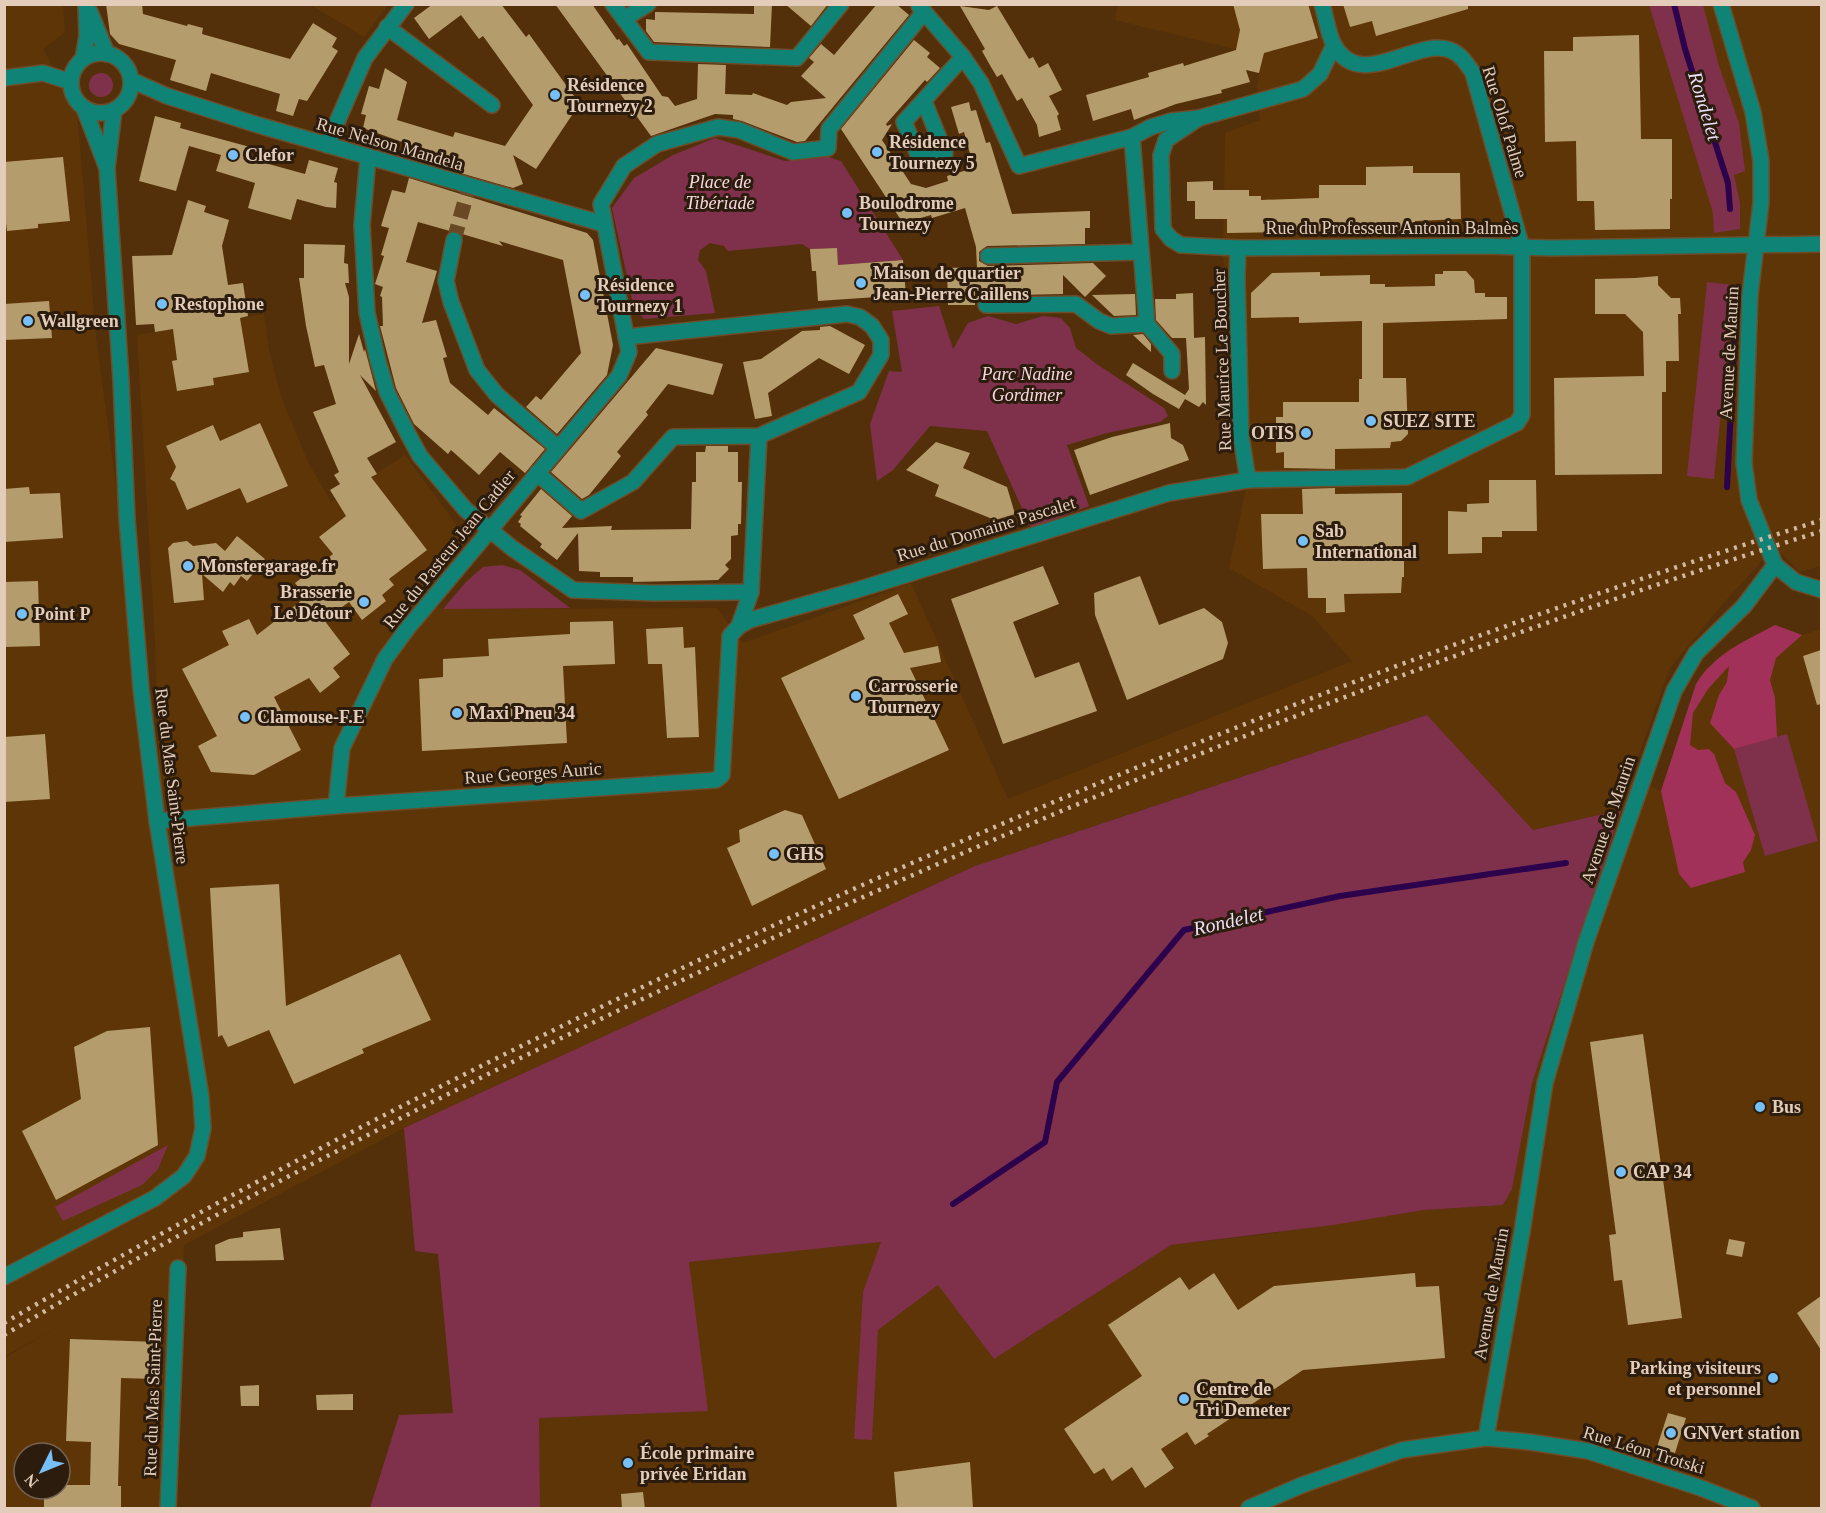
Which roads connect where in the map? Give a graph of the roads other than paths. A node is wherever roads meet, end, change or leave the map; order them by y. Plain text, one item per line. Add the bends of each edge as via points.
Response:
1 (86, 4) edge
2 (405, 4) edge
3 (614, 4) edge
4 (648, 4) edge
5 (841, 4) edge
6 (1322, 4) edge
7 (1721, 4) edge
8 (921, 8) edge
9 (624, 19) junction
10 (387, 27) junction
11 (1334, 45) junction
12 (107, 54) junction
13 (963, 57) junction
14 (83, 59) junction
15 (4, 78) edge
16 (71, 82) junction
17 (130, 88) junction
18 (924, 100) dead end
19 (492, 105) dead end
20 (84, 108) junction
21 (114, 110) junction
22 (1199, 118) junction
23 (1132, 137) junction
24 (327, 145) junction
25 (368, 158) junction
26 (107, 168) junction
27 (604, 224) junction
28 (454, 240) tunnel mouth
29 (1821, 244) edge
30 (1756, 246) junction
31 (1238, 248) junction
32 (1522, 248) junction
33 (1141, 252) junction
34 (988, 256) dead end
35 (986, 305) dead end
36 (1147, 324) junction
37 (626, 337) junction
38 (1172, 371) dead end
39 (759, 436) junction
40 (558, 448) junction
41 (537, 473) junction
42 (1248, 480) junction
43 (490, 530) junction
44 (1774, 565) junction
45 (1821, 590) edge
46 (751, 592) junction
47 (739, 626) junction
48 (336, 806) junction
49 (157, 821) junction
50 (178, 1268) dead end
51 (4, 1277) edge
52 (1486, 1438) junction
53 (168, 1509) edge
54 (1249, 1509) edge
55 (1752, 1509) edge

1 - 12 street
1 - 14 street
2 - 10 street
3 - 9 street
4 - 9 street
5 - 9 street via 796,58 649,52
6 - 11 street
7 - 30 street, Avenue de Maurin via 1753,112 1761,161
8 - 13 street
8 - 27 street via 830,129 828,147 793,152 739,130 718,127 657,144 624,166 601,204
10 - 19 street
10 - 24 street via 365,58
11 - 22 street via 1320,74 1303,89
11 - 32 street, Rue Olof Palme via 1346,58 1366,66 1436,48 1451,50 1464,59 1473,73
12 - 14 street
12 - 17 street via 123,63
13 - 18 street
13 - 23 street via 981,83 1019,166
14 - 16 street
15 - 16 street via 43,73
16 - 20 street via 72,92
17 - 21 street
17 - 24 street, Rue Nelson Mandela
20 - 21 street via 99,113
20 - 26 street, Rue du Mas Saint-Pierre
21 - 26 street, Rue du Mas Saint-Pierre
22 - 23 street via 1151,126
22 - 31 street, Rue du Professeur Antonin Balmès via 1166,140 1161,155 1163,229 1181,245
23 - 33 street
24 - 25 street, Rue Nelson Mandela
25 - 27 street, Rue Nelson Mandela
25 - 43 street via 362,225 367,313 387,392 420,456 466,510
26 - 49 street, Rue du Mas Saint-Pierre via 135,622
27 - 37 street
28 - 40 street via 446,281 477,370 497,395
29 - 30 street, Rue du Professeur Antonin Balmès
30 - 32 street, Rue du Professeur Antonin Balmès
30 - 44 street, Avenue de Maurin via 1750,295 1744,463 1749,500
31 - 32 street, Rue du Professeur Antonin Balmès
31 - 42 street, Rue Maurice Le Boucher via 1241,436
32 - 42 street via 1522,415 1517,423 1407,477
33 - 34 street
33 - 36 street
35 - 36 street via 1076,304 1111,326
36 - 38 street via 1172,354
37 - 39 street via 847,314 872,326 881,340 881,355 859,392
37 - 40 street, Rue du Pasteur Jean Cadier via 628,352 619,376
39 - 41 street via 673,437 633,482 581,511
39 - 46 street, Rue Georges Auric
40 - 41 street, Rue du Pasteur Jean Cadier
41 - 43 street, Rue du Pasteur Jean Cadier
42 - 47 street, Rue du Domaine Pascalet via 1169,493
43 - 46 street via 573,590
43 - 48 street, Rue du Pasteur Jean Cadier via 385,659 342,748
44 - 45 street via 1796,582
44 - 52 street, Avenue de Maurin via 1744,606 1696,653 1674,691 1586,942 1545,1083
46 - 47 street, Rue Georges Auric
47 - 48 street, Rue Georges Auric via 730,636 722,775 716,780
48 - 49 street, Rue Georges Auric
49 - 51 street, Rue du Mas Saint-Pierre via 201,1097 203,1128 196,1156 184,1176 155,1198
50 - 53 street, Rue du Mas Saint-Pierre
52 - 54 street via 1402,1450 1302,1485
52 - 55 street, Rue Léon Trotski via 1588,1451

